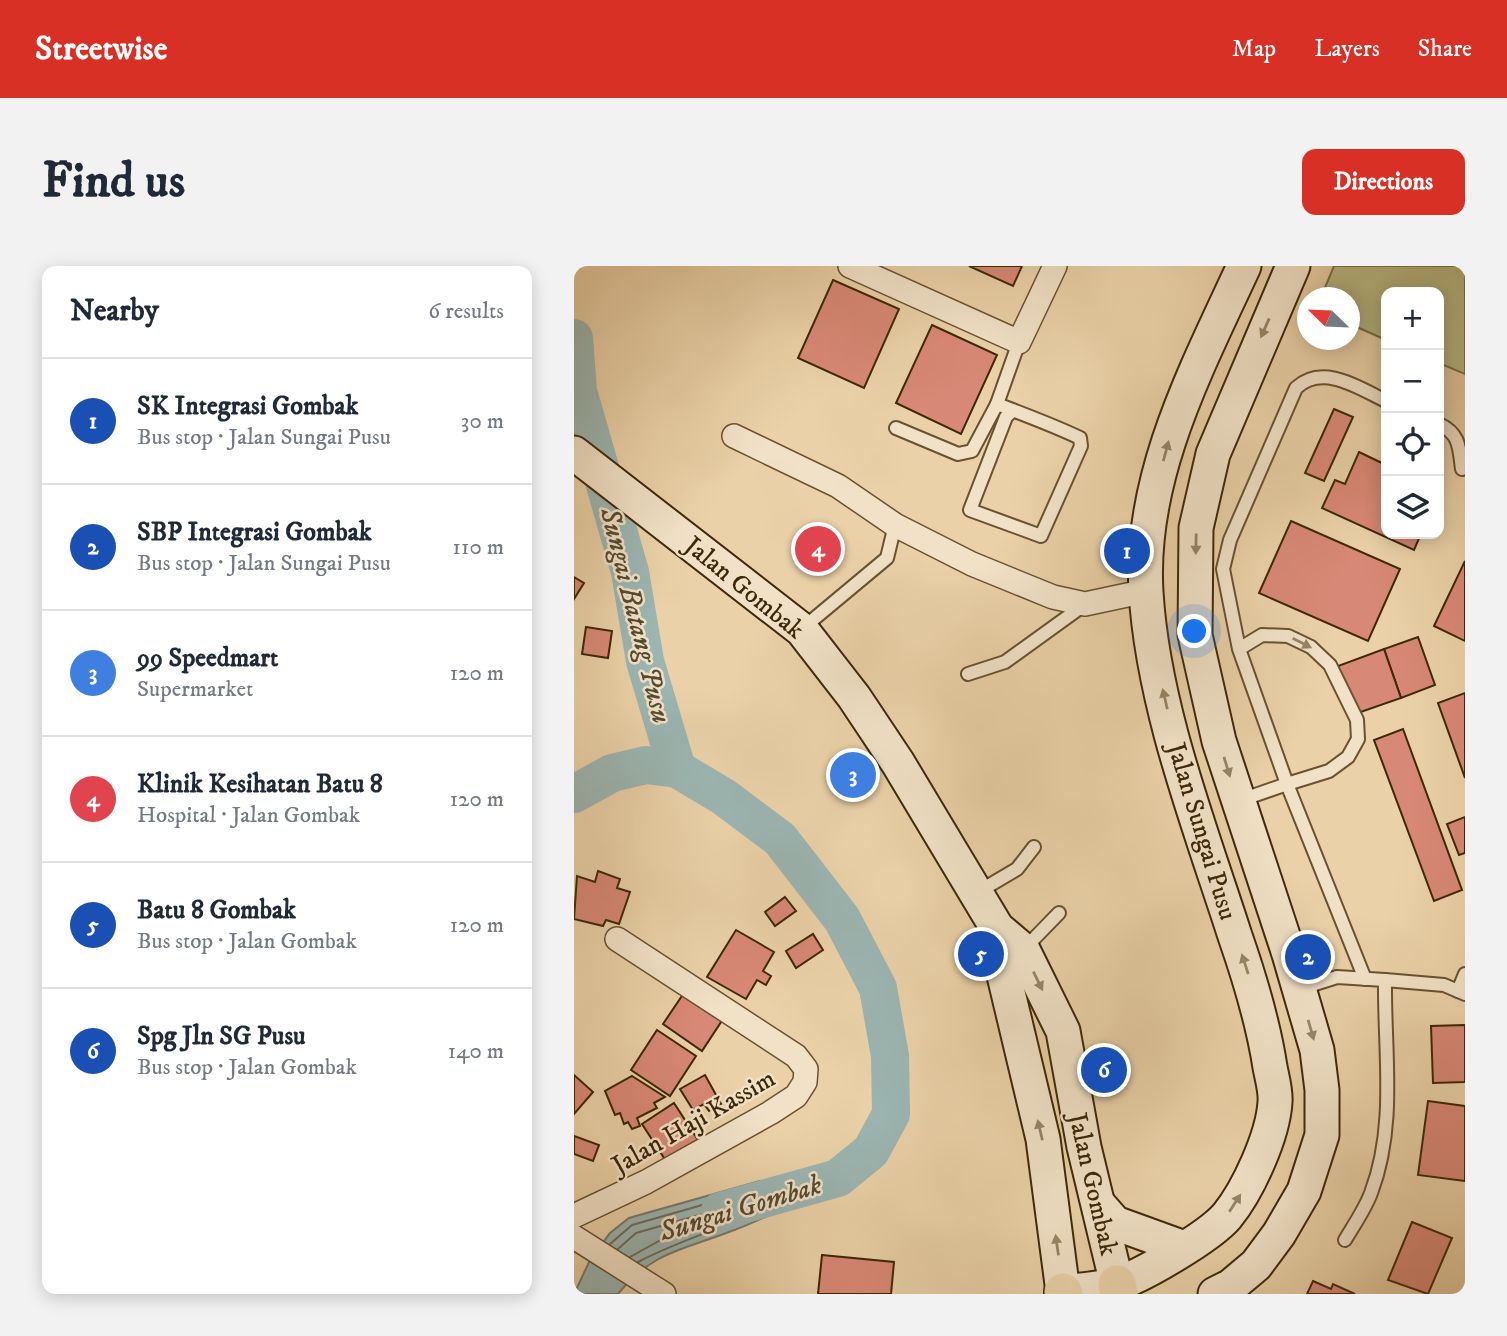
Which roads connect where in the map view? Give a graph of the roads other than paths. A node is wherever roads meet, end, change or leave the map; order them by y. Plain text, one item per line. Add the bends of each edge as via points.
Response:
1 (850, 266) edge
2 (1055, 266) edge
3 (1244, 266) edge
4 (1293, 266) edge
5 (1020, 342) junction
6 (1381, 399) edge
7 (997, 404) junction
8 (1013, 410) junction
9 (1444, 426) edge
10 (896, 428) dead end
11 (734, 436) dead end
12 (574, 453) edge
13 (1462, 469) dead end
14 (895, 525) junction
15 (1146, 591) junction
16 (1085, 604) junction
17 (802, 630) junction
18 (1239, 649) junction
19 (968, 674) dead end
20 (1287, 784) junction
21 (1237, 801) junction
22 (1034, 847) dead end
23 (977, 893) junction
24 (1059, 913) dead end
25 (617, 939) dead end
26 (1012, 956) junction
27 (1465, 974) edge
28 (1365, 979) junction
29 (1385, 980) junction
30 (1299, 989) junction
31 (1461, 992) edge
32 (1100, 1206) junction
33 (574, 1216) edge
34 (577, 1239) edge
35 (1345, 1240) dead end
36 (1184, 1248) junction
37 (1118, 1289) edge
38 (1063, 1293) edge
39 (664, 1294) edge
40 (1215, 1294) edge

1 - 5 street
2 - 5 street
15 -> 3 main road, Jalan Sungai Pusu via 1149,523 1166,447
4 -> 21 main road, Jalan Sungai Pusu via 1213,454 1196,528 1195,635
5 - 7 lane
6 - 18 lane via 1322,376 1305,379 1296,388 1230,540 1223,569
7 - 8 lane
7 - 10 lane via 972,451 958,454
8 - 8 lane via 1006,417 970,510 1041,536 1081,446 1080,438
9 - 13 lane via 1459,441
11 - 14 street via 838,486
12 - 17 main road, Jalan Gombak
14 - 16 street via 972,564 1054,597
14 - 17 lane via 887,558
15 - 16 street
36 -> 15 main road, Jalan Sungai Pusu via 1226,1218 1265,1143 1275,1102 1251,983 1177,754 1152,646
16 - 19 lane via 1005,662
17 - 23 main road, Jalan Gombak via 862,708
18 - 20 lane
18 -> 20 lane via 1262,635 1288,636 1311,647 1331,665 1357,720 1358,739 1348,757 1329,771
20 - 21 lane
20 - 28 lane
21 - 30 main road, Jalan Sungai Pusu
22 - 23 lane via 1017,869
23 - 26 main road, Jalan Gombak
24 - 26 lane
25 - 33 street, Jalan Haji Kassim via 796,1056 806,1069 805,1082 796,1096 770,1113
26 -> 32 main road, Jalan Gombak via 1063,1031
38 -> 26 main road, Jalan Gombak
27 - 31 lane
28 - 29 lane
28 - 30 lane via 1337,977
29 - 31 lane via 1444,985
29 - 35 lane via 1388,1104 1382,1159 1370,1195
30 -> 40 main road, Jalan Sungai Pusu via 1317,1050 1322,1135 1304,1191 1279,1234 1256,1265
32 - 36 main road via 1115,1223
32 - 37 main road, Jalan Gombak
34 - 39 street
36 - 37 main road, Jalan Sungai Pusu
37 - 38 main road, Jalan Sungai Pusu

